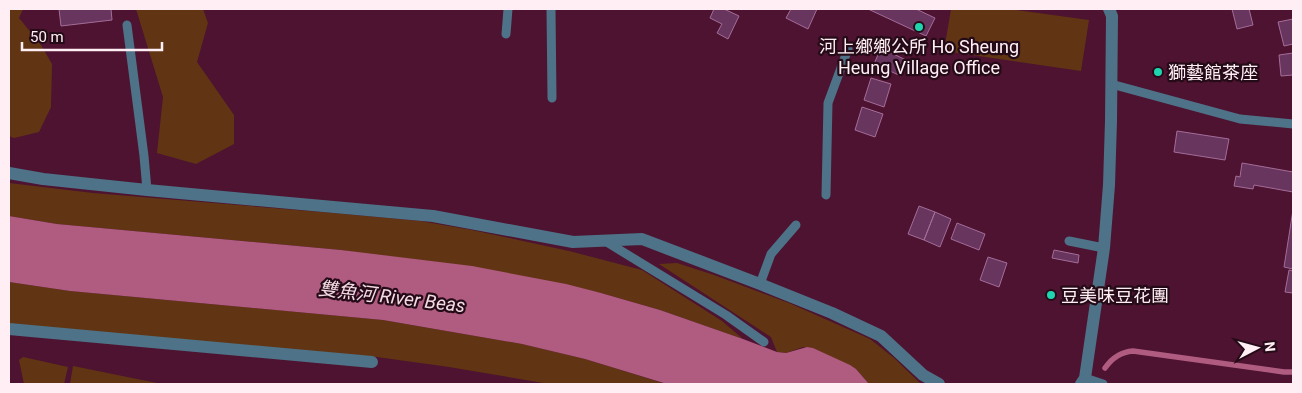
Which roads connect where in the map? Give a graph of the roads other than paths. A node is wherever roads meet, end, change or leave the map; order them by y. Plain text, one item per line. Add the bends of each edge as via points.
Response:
1 (508, 9) edge
2 (551, 9) edge
3 (1109, 9) edge
4 (128, 25) dead end
5 (506, 34) dead end
6 (848, 48) dead end
7 (1111, 84) junction
8 (552, 98) dead end
9 (1293, 124) edge
10 (9, 173) edge
11 (147, 190) junction
12 (826, 195) dead end
13 (796, 225) dead end
14 (605, 241) junction
15 (1069, 241) dead end
16 (1104, 248) junction
17 (760, 284) junction
18 (9, 329) edge
19 (764, 342) dead end
20 (372, 362) dead end
21 (1083, 381) edge
22 (939, 384) edge
23 (1102, 384) edge

1 - 5 lane
2 - 8 lane
3 - 7 street via 1112,16
4 - 11 lane
6 - 12 lane via 828,103
7 - 9 lane via 1240,119
7 - 16 street
10 - 11 street
11 - 14 street via 433,216 573,242
13 - 17 lane via 772,254
14 - 17 street via 642,239
14 - 19 lane
15 - 16 lane
16 - 21 street
17 - 22 street via 880,336 922,375
18 - 20 street
21 - 23 lane

